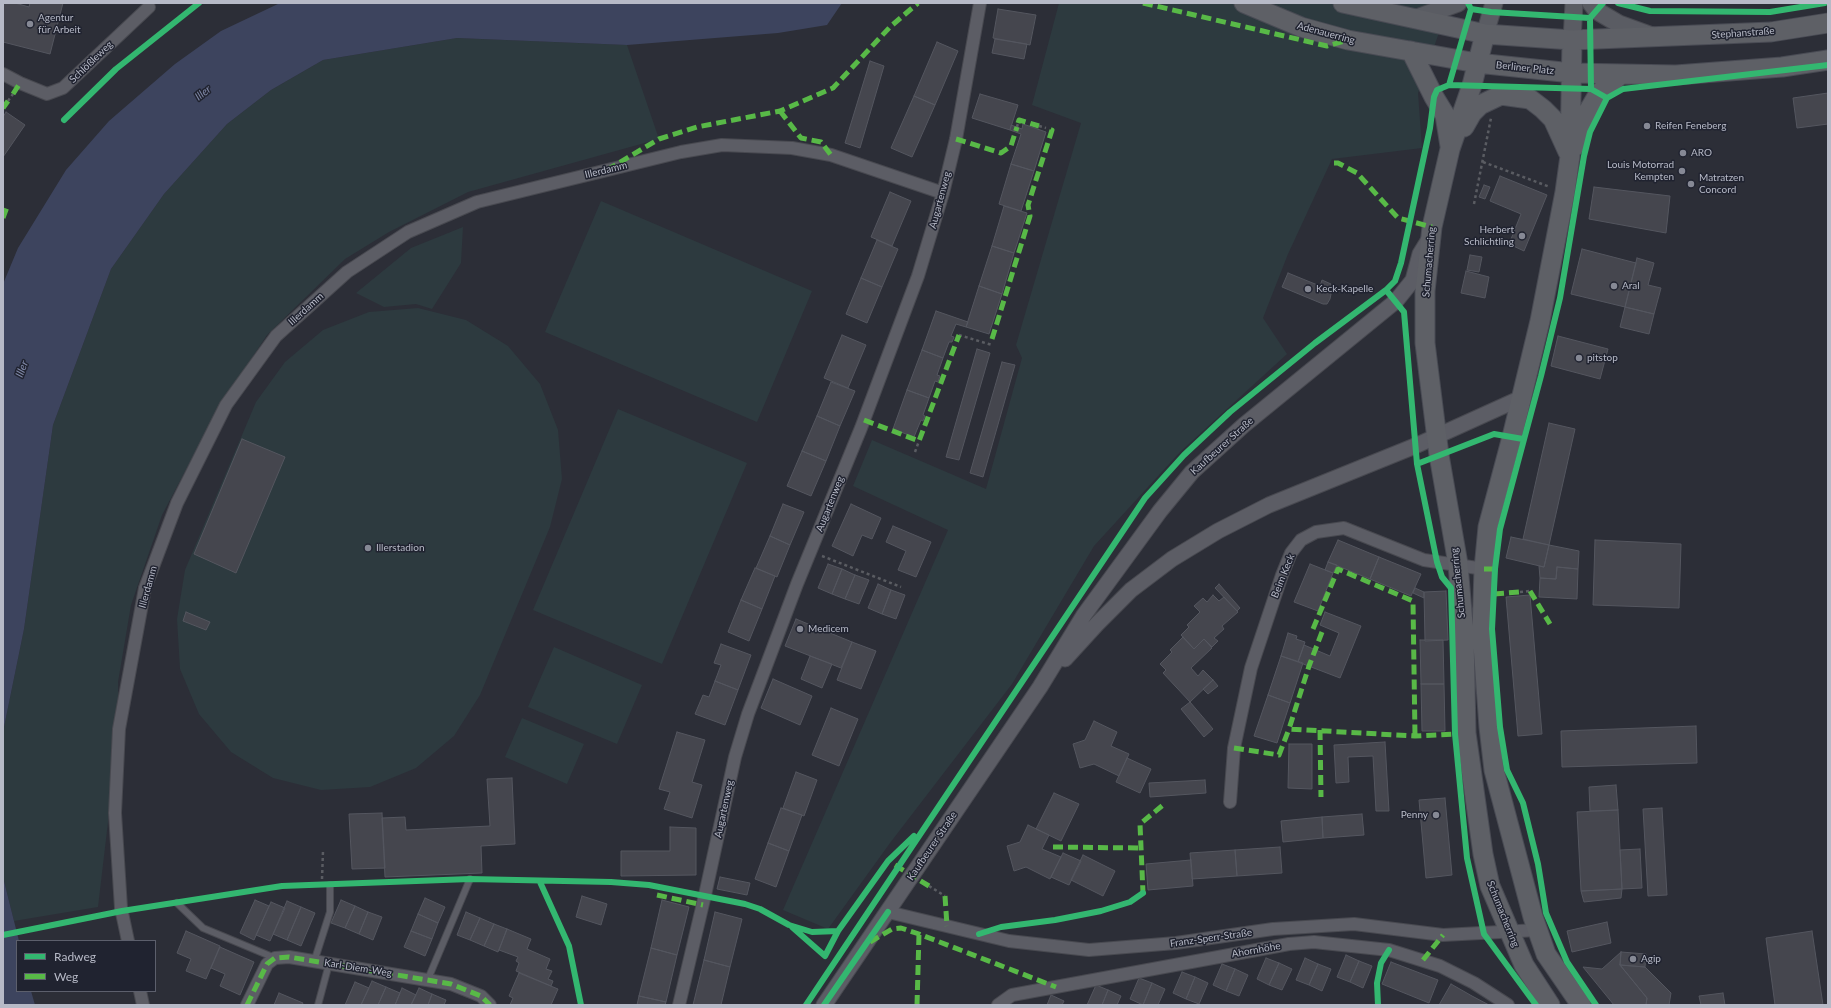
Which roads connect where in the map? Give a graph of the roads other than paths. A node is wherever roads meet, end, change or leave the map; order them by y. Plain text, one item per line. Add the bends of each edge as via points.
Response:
1 (980, 3) edge
2 (1244, 3) edge
3 (1343, 3) edge
4 (1458, 3) edge
5 (1494, 3) edge
6 (1574, 3) edge
7 (1591, 3) edge
8 (149, 7) dead end
9 (1417, 18) junction
10 (1828, 23) edge
11 (1485, 34) junction
12 (1658, 38) junction
13 (1572, 40) junction
14 (1411, 51) junction
15 (1828, 60) edge
16 (1477, 63) junction
17 (1572, 73) junction
18 (3, 74) edge
19 (1620, 75) junction
20 (1450, 149) junction
21 (1570, 156) junction
22 (943, 193) junction
23 (1431, 235) junction
24 (1521, 398) junction
25 (1437, 435) junction
26 (1458, 564) junction
27 (1484, 569) junction
28 (1040, 687) junction
29 (1230, 802) dead end
30 (470, 879) dead end
31 (330, 885) dead end
32 (177, 902) dead end
33 (888, 912) junction
34 (1538, 930) junction
35 (1510, 932) junction
36 (128, 940) edge
37 (275, 958) junction
38 (314, 962) junction
39 (329, 964) junction
40 (428, 979) junction
41 (140, 992) edge
42 (143, 1005) edge
43 (247, 1005) edge
44 (318, 1005) edge
45 (490, 1005) edge
46 (679, 1005) edge
47 (824, 1005) edge
48 (998, 1005) edge
49 (1508, 1005) edge
50 (1550, 1005) edge
51 (1581, 1005) edge

1 - 22 street, Augartenweg via 956,138
2 - 14 main road, Adenauerring via 1301,27 1348,40
3 - 9 main road
4 - 9 main road
5 - 11 main road
6 - 13 main road
7 - 12 main road via 1596,11 1619,24
8 - 18 street, Schlößleweg via 64,88 47,94
9 - 11 main road
10 - 12 main road, Stephanstraße via 1771,32
11 - 13 main road
11 - 16 main road
12 - 13 main road
13 - 17 main road
14 - 16 main road, Berliner Platz
14 - 20 main road via 1445,114
15 - 19 main road via 1782,67 1676,75
16 - 17 main road, Berliner Platz
16 - 20 main road
17 - 19 main road, Berliner Platz
17 - 21 main road
19 - 21 main road via 1599,93
20 - 21 main road via 1480,105 1501,96 1530,99 1534,102 1553,120
20 - 23 main road, Schumacherring
21 - 24 main road, Schumacherring via 1546,294
22 - 36 street, Illerdamm via 831,155 788,148 722,145 681,152 478,202 408,232 347,272 276,336 226,405 177,503 145,588 124,691 118,737 114,813 121,908
22 - 46 street, Augartenweg via 918,276 748,714 735,757
23 - 25 main road, Schumacherring via 1426,291 1426,343
23 - 28 street, Kaufbeurer Straße via 1420,254 1414,280 1396,302 1244,425 1192,472 1160,511 1084,615
24 - 25 street, Kaufbeurer Straße
24 - 27 main road, Schumacherring via 1488,527
25 - 26 main road, Schumacherring
25 - 28 street, Kaufbeurer Straße via 1269,505 1218,531 1172,559 1132,590
26 - 27 street, Beim Keck
26 - 29 street, Beim Keck via 1424,560 1344,528 1316,532 1301,540 1291,553 1282,575 1251,668 1234,748
26 - 35 main road, Schumacherring via 1464,636 1469,767 1490,886
27 - 34 main road, Schumacherring via 1482,631 1494,770
28 - 33 street, Kaufbeurer Straße
30 - 40 lane
31 - 38 lane via 330,912
32 - 37 lane via 203,928
33 - 35 street, Franz-Sperr-Straße via 1008,941 1089,950 1176,943 1273,929 1354,924 1443,936
33 - 47 street, Kaufbeurer Straße
34 - 35 street, Franz-Sperr-Straße
34 - 51 main road, Schumacherring via 1552,965
35 - 50 main road, Schumacherring via 1524,965
37 - 38 street, Karl-Diem-Weg via 289,957
37 - 43 street via 267,964
38 - 39 street, Karl-Diem-Weg
39 - 40 street, Karl-Diem-Weg
39 - 44 lane
40 - 45 street, Karl-Diem-Weg via 451,984 481,996
41 - 42 street
48 - 49 street, Ahornhöhe via 1012,995 1289,944 1314,942 1389,950 1440,966 1474,983

